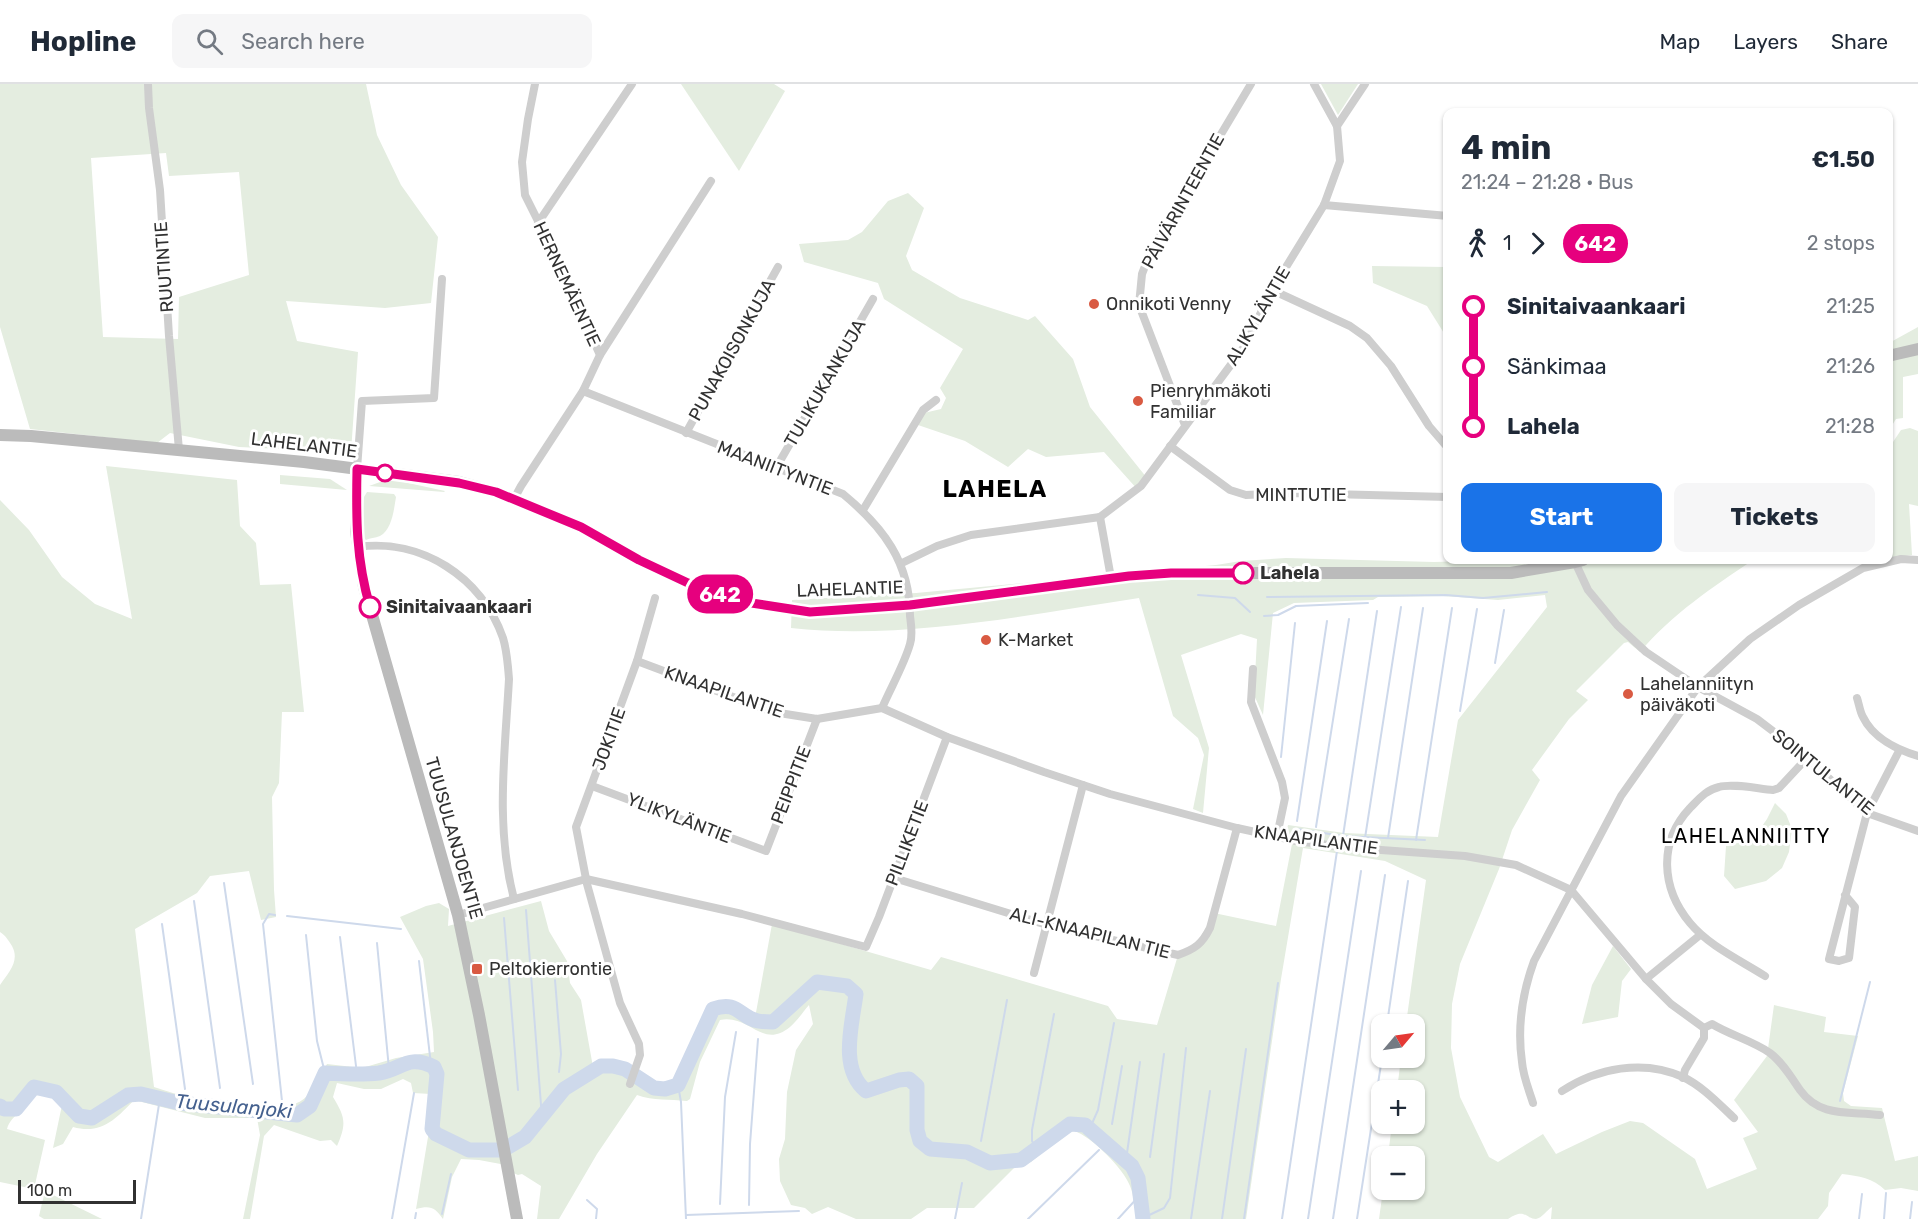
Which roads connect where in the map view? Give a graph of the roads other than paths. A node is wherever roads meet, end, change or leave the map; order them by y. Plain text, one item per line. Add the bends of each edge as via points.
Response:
1 (148, 84) edge
2 (535, 84) edge
3 (632, 84) edge
4 (1251, 84) edge
5 (1314, 84) edge
6 (1365, 84) edge
7 (1337, 126) junction
8 (711, 182) dead end
9 (1324, 205) junction
10 (1443, 216) edge
11 (538, 223) junction
12 (778, 267) dead end
13 (442, 279) dead end
14 (1272, 290) junction
15 (873, 298) dead end
16 (1918, 349) edge
17 (600, 355) junction
18 (1893, 355) edge
19 (583, 391) junction
20 (936, 400) dead end
21 (1185, 425) junction
22 (686, 433) junction
23 (0, 435) edge
24 (1443, 442) edge
25 (1170, 446) junction
26 (179, 450) junction
27 (776, 468) junction
28 (357, 469) junction
29 (1443, 497) edge
30 (514, 499) junction
31 (863, 510) junction
32 (1100, 517) junction
33 (357, 547) junction
34 (1893, 561) edge
35 (1918, 561) edge
36 (902, 563) junction
37 (1562, 564) edge
38 (1580, 564) edge
39 (1880, 564) edge
40 (1111, 578) junction
41 (655, 598) dead end
42 (910, 605) junction
43 (637, 661) junction
44 (1253, 669) dead end
45 (1698, 687) junction
46 (1857, 698) dead end
47 (882, 708) junction
48 (817, 719) junction
49 (947, 737) junction
50 (1899, 751) junction
51 (1918, 756) edge
52 (1807, 758) junction
53 (1083, 785) junction
54 (592, 786) junction
55 (1867, 813) junction
56 (1237, 828) junction
57 (1918, 831) edge
58 (1277, 836) junction
59 (766, 851) joint
60 (894, 878) junction
61 (586, 879) junction
62 (1571, 890) junction
63 (1845, 895) junction
64 (514, 899) junction
65 (458, 915) junction
66 (1047, 925) junction
67 (1700, 935) junction
68 (1034, 973) dead end
69 (1765, 976) dead end
70 (1646, 979) junction
71 (1704, 1028) junction
72 (1683, 1078) junction
73 (630, 1084) dead end
74 (1562, 1091) dead end
75 (1533, 1103) dead end
76 (1880, 1115) dead end
77 (1734, 1118) dead end
78 (517, 1219) edge

1 - 26 street, RUUTINTIE via 160,190
2 - 11 street, HERNEMÄENTIE via 522,162 525,195
3 - 11 street
4 - 21 street, PÄIVÄRINTEENTIE via 1150,253 1142,274 1138,305
5 - 7 street, ALIKYLÄNTIE
6 - 7 street
7 - 9 street, ALIKYLÄNTIE via 1340,161
8 - 17 street
9 - 10 street
9 - 14 street, ALIKYLÄNTIE
11 - 17 street, HERNEMÄENTIE
12 - 22 street, PUNAKOISONKUJA
13 - 28 street via 434,398 362,401
14 - 21 street, ALIKYLÄNTIE via 1244,347
14 - 24 street via 1350,326 1367,338
15 - 27 street, TULIKUKANKUJA
16 - 18 main road
17 - 19 street, HERNEMÄENTIE
19 - 22 street, MAANIITYNTIE
19 - 30 street, HERNEMÄENTIE
20 - 31 street via 922,410
21 - 25 street, ALIKYLÄNTIE
22 - 27 street, MAANIITYNTIE
23 - 26 main road, LAHELANTIE
25 - 29 street, MINTTUTIE via 1230,490 1246,495
25 - 32 street, ALIKYLÄNTIE via 1141,486
26 - 28 main road, LAHELANTIE
27 - 31 street, MAANIITYNTIE via 843,494
28 - 30 main road, LAHELANTIE via 459,483
28 - 33 main road, TUUSULANJOENTIE
30 - 42 main road, LAHELANTIE via 581,527 688,583 745,602 810,612
31 - 36 street, MAANIITYNTIE
32 - 36 street, ALIKYLÄNTIE via 971,536 937,546
32 - 40 street
33 - 64 street via 395,547 429,556 469,584 495,620 508,660 502,808 503,842
33 - 65 main road, TUUSULANJOENTIE via 364,587
34 - 35 street
36 - 42 street, MAANIITYNTIE
37 - 40 main road, LAHELANTIE via 1511,573 1224,572
38 - 45 street, SOINTULANTIE via 1588,590 1617,626 1646,652
39 - 45 street via 1863,568 1800,605 1750,639
40 - 42 main road, LAHELANTIE
41 - 43 street, JOKITIE
42 - 47 street via 911,642
43 - 48 street, KNAAPILANTIE via 773,712
43 - 54 street, JOKITIE
44 - 58 street via 1251,702 1285,798
45 - 52 street, SOINTULANTIE via 1757,719
45 - 62 street via 1621,796
46 - 50 street via 1872,729
47 - 48 street, KNAAPILANTIE
47 - 49 street, KNAAPILANTIE
48 - 59 street, PEIPPITIE
49 - 53 street, KNAAPILANTIE
49 - 60 street, PILLIKETIE
50 - 51 street
50 - 55 street
52 - 55 street, SOINTULANTIE
52 - 67 street via 1773,790 1722,786 1706,791 1673,831 1667,875 1670,889
53 - 56 street, KNAAPILANTIE
53 - 66 street
54 - 59 street, YLIKYLÄNTIE
54 - 61 street, JOKITIE via 576,827
55 - 57 street, SOINTULANTIE
55 - 63 street
56 - 58 street, KNAAPILANTIE
56 - 66 street, ALI-KNAAPILAN TIE via 1210,928 1194,949 1178,955
58 - 62 street, KNAAPILANTIE via 1516,865
60 - 61 street, PILLIKETIE via 866,947
60 - 66 street, ALI-KNAAPILAN TIE
61 - 64 street
61 - 73 street, JOKITIE via 620,1003 639,1044 640,1055
62 - 70 street, KNAAPILANTIE
62 - 75 street via 1524,989 1520,1020 1522,1063
63 - 63 street via 1829,958 1839,961 1849,958 1855,907
64 - 65 street
65 - 78 main road, TUUSULANJOENTIE
66 - 68 street
67 - 69 street
67 - 70 street
70 - 71 street, KNAAPILANTIE
71 - 72 street via 1704,1038
71 - 76 street via 1712,1024 1770,1053 1815,1106
72 - 74 street via 1628,1067 1598,1072
72 - 77 street

